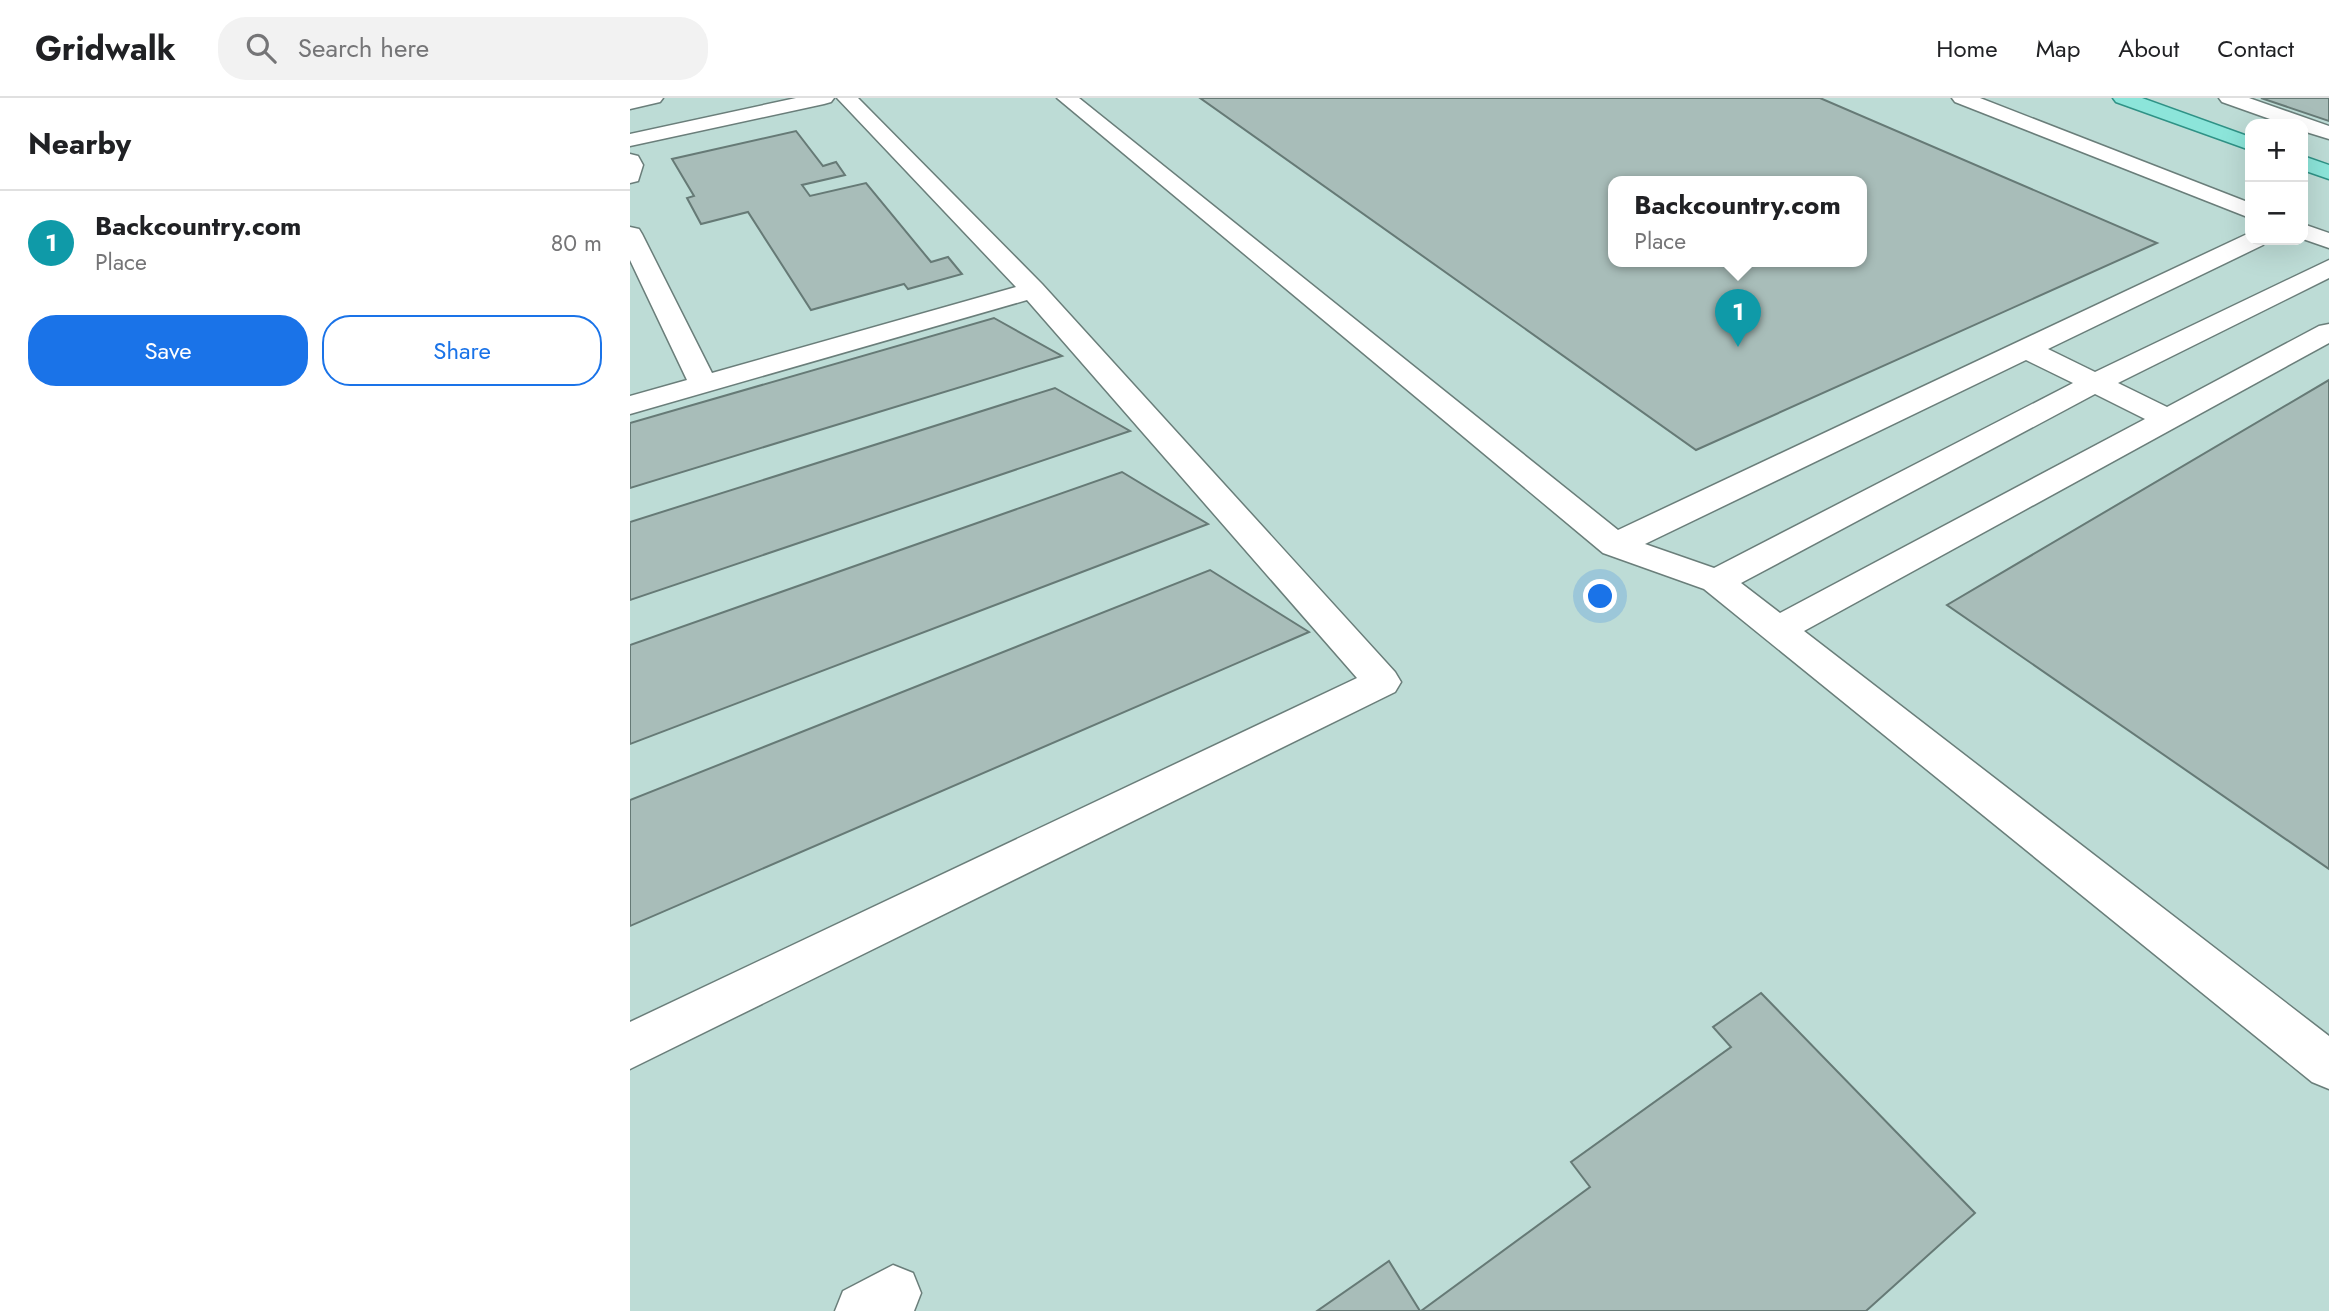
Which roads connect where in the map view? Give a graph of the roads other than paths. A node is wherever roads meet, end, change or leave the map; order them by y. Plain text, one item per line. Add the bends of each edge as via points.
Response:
1 (653, 98) edge
2 (824, 98) edge
3 (847, 98) edge
4 (1067, 98) edge
5 (1962, 98) edge
6 (2123, 98) edge
7 (2229, 98) edge
8 (630, 103) edge
9 (2329, 132) edge
10 (630, 140) edge
11 (2245, 142) edge
12 (630, 161) edge
13 (2308, 165) edge
14 (2329, 172) edge
15 (630, 176) edge
16 (2245, 209) edge
17 (2308, 233) edge
18 (630, 234) edge
19 (2329, 242) edge
20 (2245, 244) edge
21 (2329, 268) edge
22 (1033, 290) junction
23 (2329, 332) edge
24 (2026, 349) junction
25 (2095, 383) junction
26 (703, 384) junction
27 (630, 405) edge
28 (2168, 419) junction
29 (1615, 545) junction
30 (1716, 581) junction
31 (1777, 630) junction
32 (630, 1046) edge
33 (2329, 1066) edge

1 - 8 street
2 - 10 street
3 - 22 street
4 - 29 street
5 - 16 street
6 - 11 main road
7 - 9 street
12 - 15 street
13 - 14 main road
17 - 19 street
18 - 26 street
20 - 24 street
21 - 25 street
22 - 26 street
22 - 32 street via 1382,682
23 - 28 street
24 - 25 street
24 - 29 street
25 - 28 street
25 - 30 street
26 - 27 street
28 - 31 street
29 - 30 street
30 - 31 street
31 - 33 street

